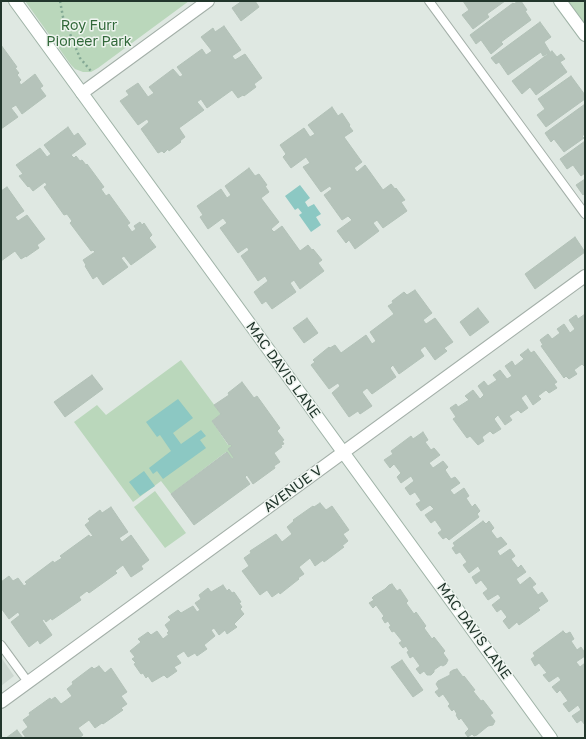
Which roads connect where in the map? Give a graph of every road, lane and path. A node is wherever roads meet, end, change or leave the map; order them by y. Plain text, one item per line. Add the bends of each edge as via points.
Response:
1 (15, 1) edge
2 (60, 1) edge
3 (208, 1) edge
4 (428, 1) edge
5 (560, 1) edge
6 (585, 35) edge
7 (99, 80) junction
8 (82, 93) junction
9 (585, 214) edge
10 (585, 276) edge
11 (343, 453) junction
12 (1, 645) edge
13 (28, 682) junction
14 (1, 702) edge
15 (551, 738) edge

1 - 8 street, MAC DAVIS LANE
2 - 7 path via 63,17 80,58
3 - 7 street
4 - 9 lane
5 - 6 street
7 - 8 street
8 - 11 street, MAC DAVIS LANE
10 - 11 street, AVENUE V
11 - 13 street, AVENUE V
11 - 15 street, MAC DAVIS LANE
12 - 13 lane
13 - 14 street, AVENUE V

